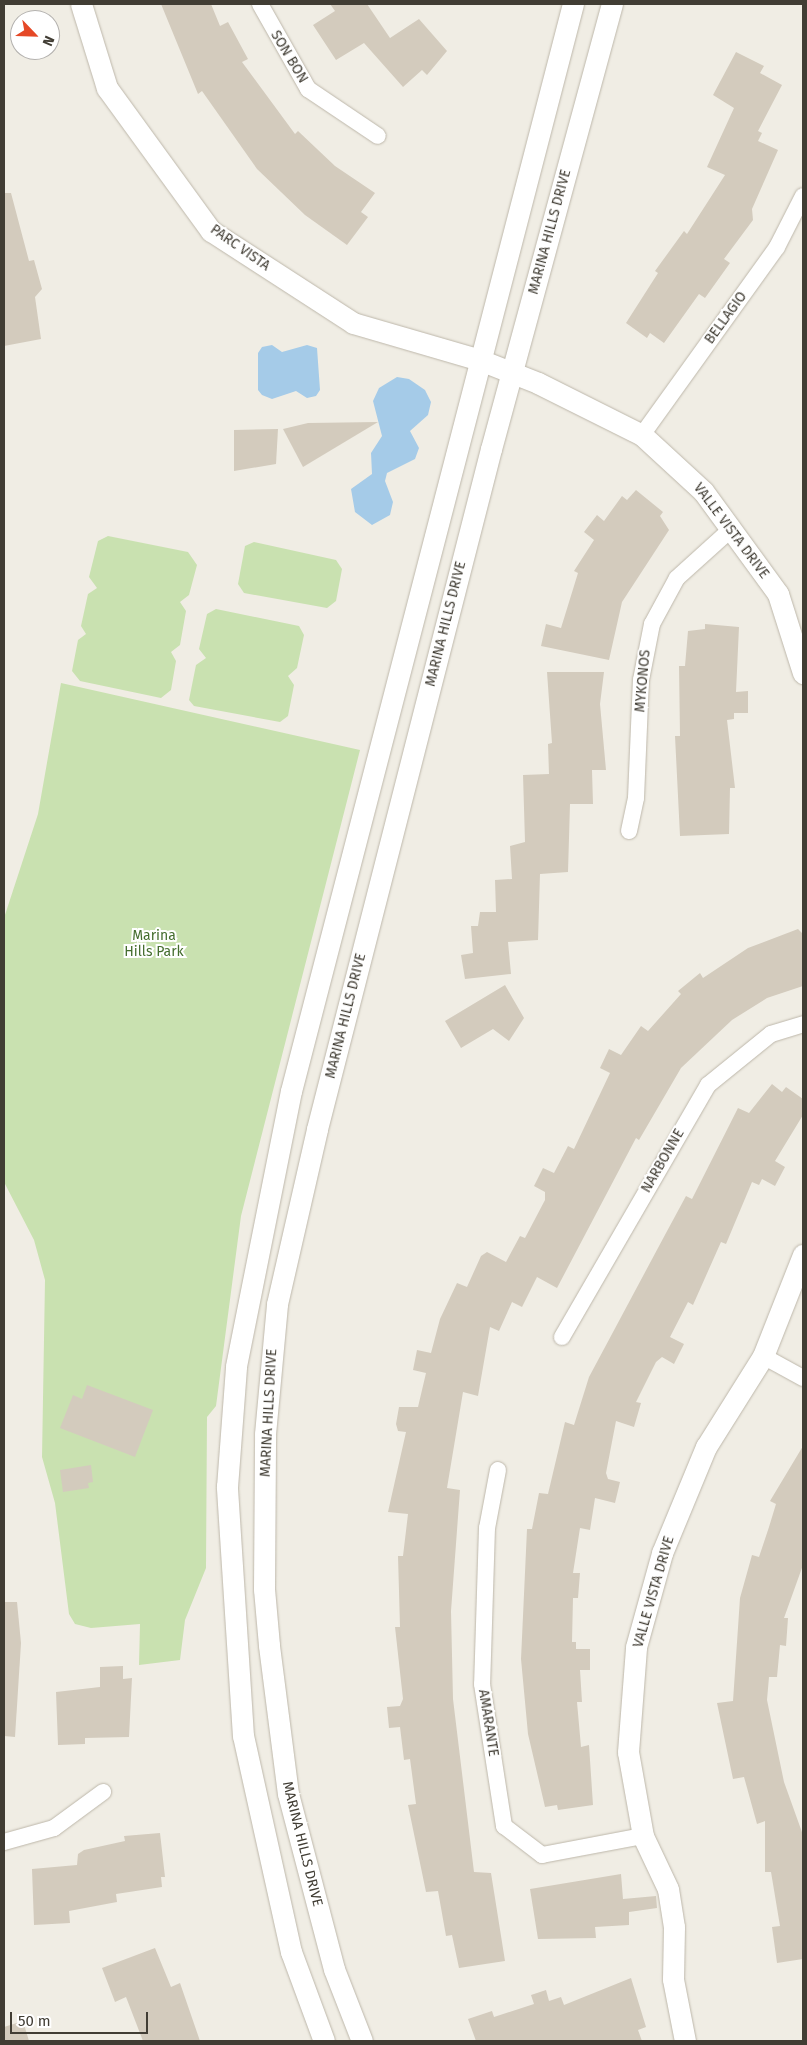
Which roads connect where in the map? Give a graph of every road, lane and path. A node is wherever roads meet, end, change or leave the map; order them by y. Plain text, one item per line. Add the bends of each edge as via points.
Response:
1 (81, 4) edge
2 (260, 4) edge
3 (573, 4) edge
4 (612, 4) edge
5 (378, 136) dead end
6 (803, 196) edge
7 (480, 360) junction
8 (513, 373) junction
9 (642, 435) junction
10 (729, 531) junction
11 (803, 672) edge
12 (629, 831) dead end
13 (803, 1024) edge
14 (803, 1255) edge
15 (562, 1337) dead end
16 (762, 1356) junction
17 (803, 1378) edge
18 (498, 1470) dead end
19 (103, 1792) dead end
20 (642, 1836) junction
21 (4, 1842) edge
22 (324, 2041) edge
23 (362, 2041) edge
24 (685, 2041) edge

1 - 7 street, PARC VISTA via 107,88 211,231 353,323
2 - 5 street, SON BON via 308,89
3 - 7 street
4 - 8 street, MARINA HILLS DRIVE
6 - 9 street, BELLAGIO via 777,247
7 - 8 street, VALLE VISTA DRIVE
7 - 22 street via 292,1091 236,1366 227,1487 244,1736 291,1952
8 - 9 street, VALLE VISTA DRIVE via 576,398
8 - 23 street, MARINA HILLS DRIVE via 317,1129 277,1304 265,1434 264,1589 288,1794 334,1969
9 - 10 street, VALLE VISTA DRIVE via 703,490
10 - 11 street, VALLE VISTA DRIVE via 778,594
10 - 12 street, MYKONOS via 677,578 652,624 641,680 636,798
13 - 15 street, NARBONNE via 771,1034 708,1084
14 - 16 street, VALLE VISTA DRIVE
16 - 17 street
16 - 20 street, VALLE VISTA DRIVE via 706,1447 662,1553 636,1647 628,1752
18 - 20 street, AMARANTE via 487,1528 482,1684 504,1826 542,1855
19 - 21 street via 54,1828
20 - 24 street, VALLE VISTA DRIVE via 668,1889 674,1927 673,1979

